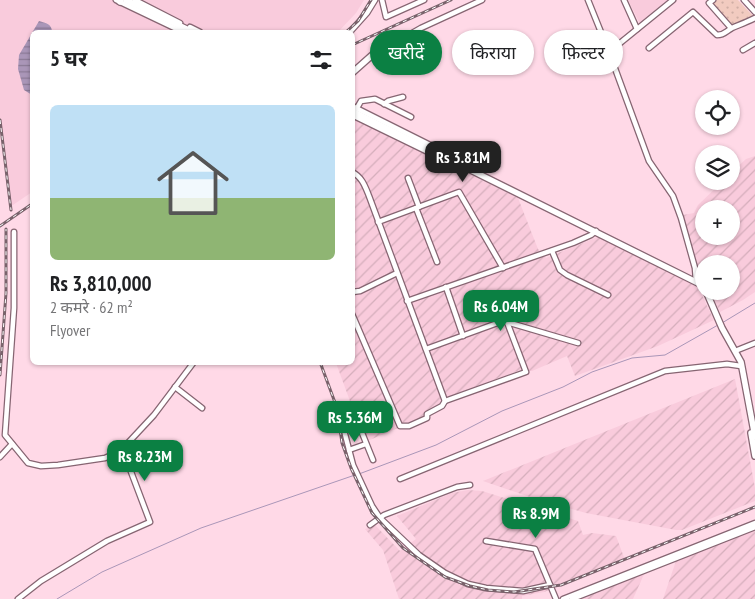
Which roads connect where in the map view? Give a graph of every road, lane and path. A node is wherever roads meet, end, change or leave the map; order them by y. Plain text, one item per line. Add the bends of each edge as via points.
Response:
1 (375, 0) edge
2 (382, 0) edge
3 (424, 0) edge
4 (482, 0) edge
5 (588, 0) edge
6 (624, 0) edge
7 (673, 0) edge
8 (712, 0) edge
9 (744, 0) edge
10 (125, 1) edge
11 (755, 12) edge
12 (755, 18) edge
13 (731, 28) junction
14 (637, 29) junction
15 (179, 30) edge
16 (189, 30) edge
17 (195, 30) edge
18 (352, 30) edge
19 (417, 30) edge
20 (601, 30) edge
21 (623, 41) edge
22 (755, 43) edge
23 (649, 48) dead end
24 (743, 50) dead end
25 (370, 57) edge
26 (370, 60) edge
27 (355, 70) edge
28 (355, 74) edge
29 (619, 75) edge
30 (403, 97) dead end
31 (384, 104) junction
32 (355, 107) edge
33 (355, 109) edge
34 (355, 117) edge
35 (411, 117) dead end
36 (478, 173) junction
37 (355, 174) edge
38 (408, 178) dead end
39 (418, 207) junction
40 (378, 222) junction
41 (596, 231) junction
42 (14, 232) dead end
43 (552, 251) junction
44 (437, 262) dead end
45 (503, 268) junction
46 (695, 268) edge
47 (397, 273) junction
48 (695, 280) edge
49 (446, 287) junction
50 (355, 292) edge
51 (608, 295) dead end
52 (710, 300) edge
53 (408, 301) junction
54 (355, 321) edge
55 (507, 322) junction
56 (463, 336) junction
57 (578, 343) dead end
58 (755, 343) edge
59 (426, 350) junction
60 (735, 352) junction
61 (192, 365) edge
62 (741, 366) junction
63 (175, 387) junction
64 (445, 401) junction
65 (202, 408) dead end
66 (750, 414) junction
67 (340, 415) dead end
68 (342, 422) junction
69 (755, 437) edge
70 (12, 444) junction
71 (366, 444) junction
72 (122, 448) junction
73 (349, 450) junction
74 (755, 456) edge
75 (0, 457) edge
76 (373, 460) dead end
77 (400, 479) dead end
78 (470, 485) dead end
79 (380, 518) junction
80 (755, 523) edge
81 (370, 525) dead end
82 (755, 527) edge
83 (486, 541) dead end
84 (550, 585) junction
85 (18, 599) edge
86 (556, 599) edge
87 (563, 599) edge
88 (572, 599) edge

1 - 18 street
2 - 3 street via 386,16
4 - 19 street
5 - 20 street
6 - 14 street
7 - 14 street
8 - 13 street via 709,3
9 - 11 street
10 - 15 street
10 - 16 main road
10 - 17 street
12 - 13 street
13 - 23 street via 724,35 717,35 693,12
14 - 21 street
22 - 24 street
25 - 27 main road
26 - 28 street
29 - 46 street via 650,160 673,196
30 - 31 street
31 - 32 street via 375,99 361,101
31 - 35 street
33 - 36 main road
34 - 36 street via 474,174
36 - 41 main road
37 - 40 street via 364,183
38 - 39 street
39 - 40 street
39 - 44 street
39 - 45 street via 459,192
40 - 47 street
41 - 43 street
41 - 48 main road
42 - 70 street via 14,308 5,436
43 - 45 street
43 - 51 street via 560,270
45 - 49 street
47 - 50 street
47 - 53 street
49 - 53 street
49 - 56 street
52 - 60 main road
53 - 59 street
54 - 64 street via 400,426 409,426 427,418 427,414
55 - 56 street via 503,320
55 - 57 street
55 - 64 street via 526,372
56 - 59 street
58 - 60 street
59 - 64 street
60 - 62 main road
61 - 63 street
62 - 66 main road
62 - 77 street via 727,364 665,371
63 - 65 street
63 - 72 street via 154,415
66 - 69 main road
66 - 74 main road
67 - 68 street
68 - 71 street via 356,418
68 - 73 street
70 - 72 street via 28,463 41,466 105,458
70 - 75 street
71 - 73 street
71 - 76 street
72 - 85 street via 150,522 107,541
73 - 79 street via 366,494
78 - 79 street via 457,487
79 - 81 street
79 - 84 street via 419,555 456,580 477,586 523,591
80 - 87 street
82 - 88 street
83 - 84 street via 536,549
84 - 86 street

